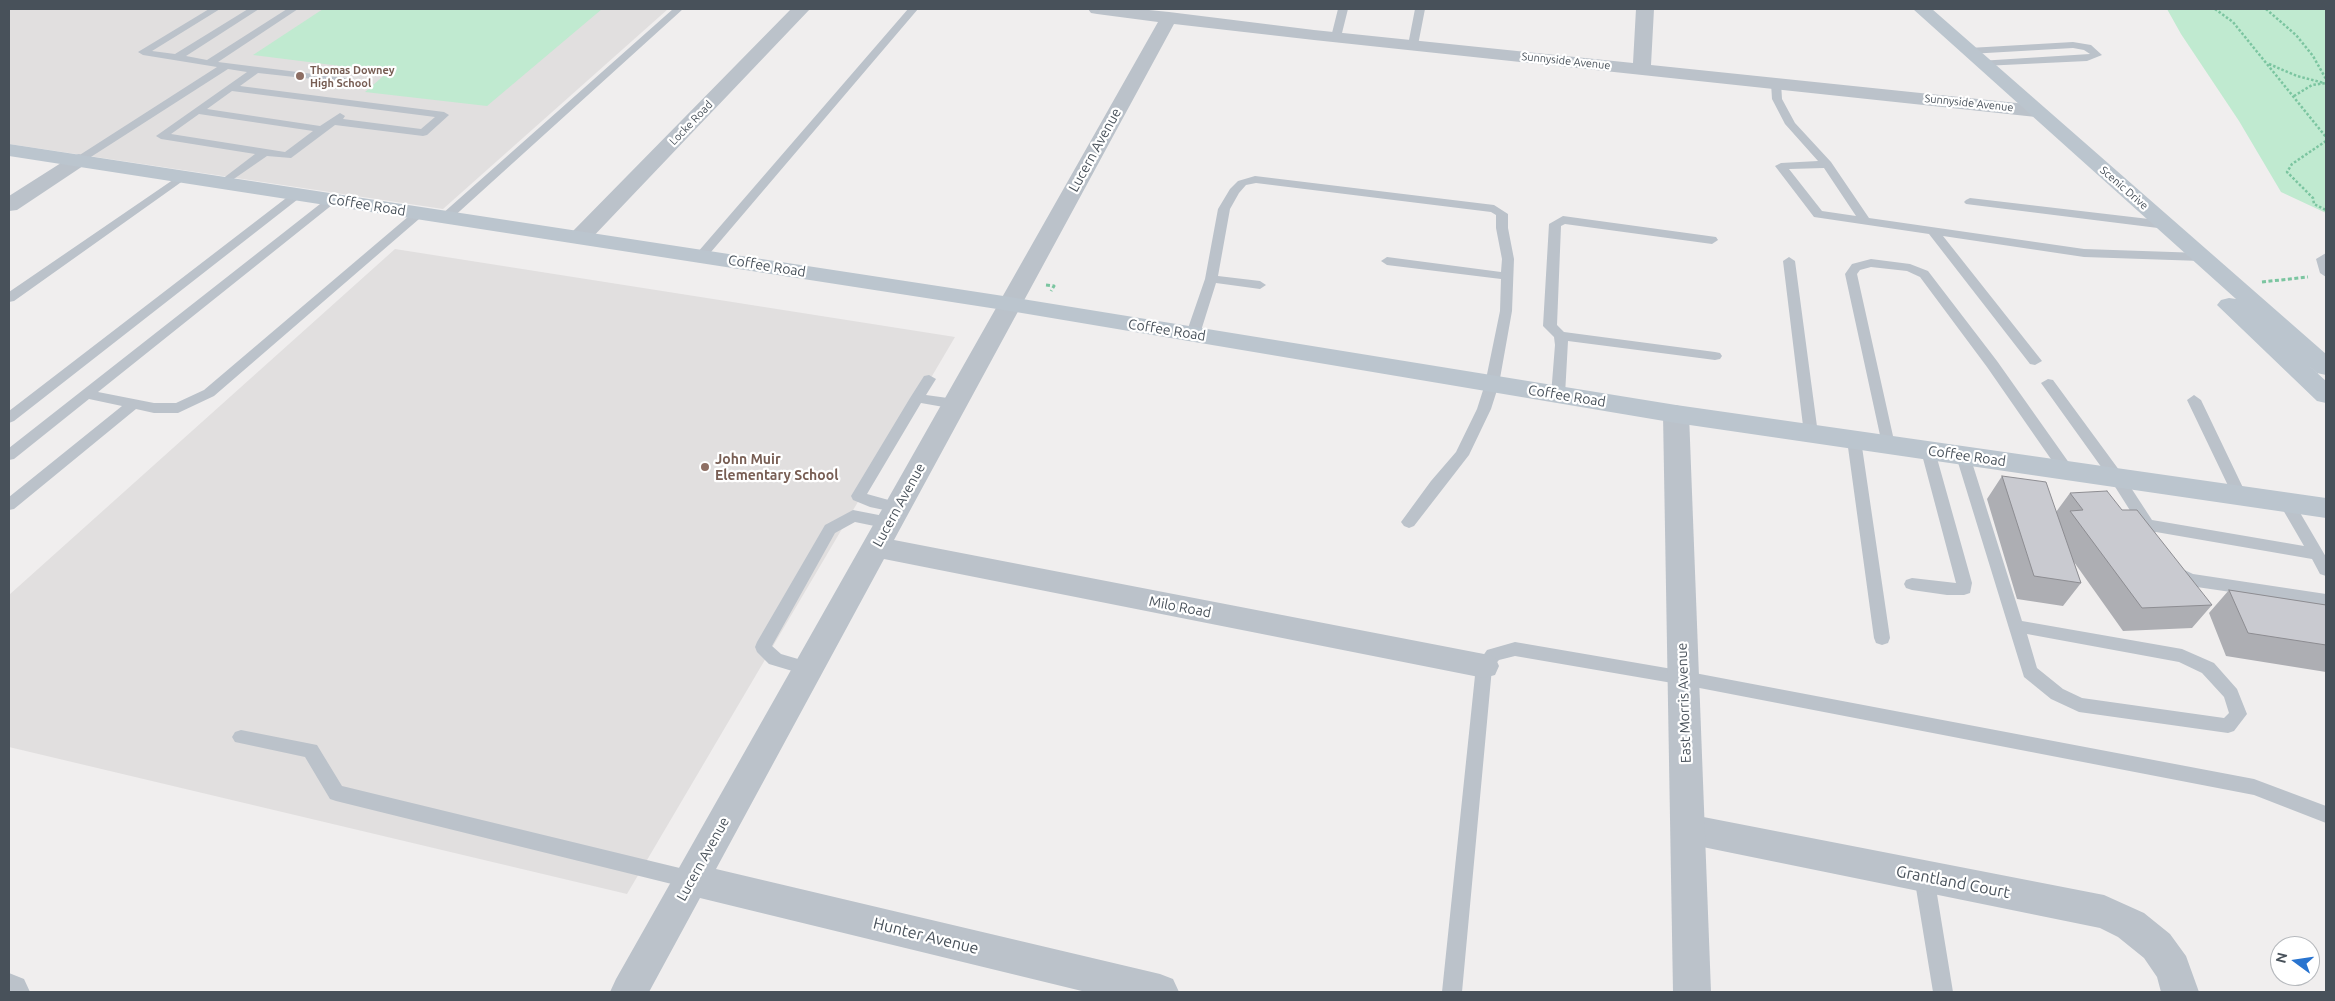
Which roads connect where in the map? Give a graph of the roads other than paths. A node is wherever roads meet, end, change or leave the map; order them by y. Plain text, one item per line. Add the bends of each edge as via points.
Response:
1 (215, 9) edge
2 (254, 9) edge
3 (293, 9) edge
4 (678, 9) edge
5 (801, 9) edge
6 (913, 9) edge
7 (1097, 9) edge
8 (1343, 9) edge
9 (1420, 9) edge
10 (1645, 9) edge
11 (1922, 9) edge
12 (1169, 17) junction
13 (1336, 37) junction
14 (1414, 45) junction
15 (1976, 57) junction
16 (176, 58) junction
17 (209, 63) junction
18 (226, 66) junction
19 (1642, 68) junction
20 (256, 70) junction
21 (346, 81) dead end
22 (1776, 83) junction
23 (230, 88) junction
24 (355, 104) junction
25 (2036, 110) junction
26 (197, 111) junction
27 (333, 121) junction
28 (322, 129) junction
29 (9, 150) edge
30 (265, 152) junction
31 (79, 160) junction
32 (1827, 164) junction
33 (183, 176) junction
34 (225, 182) junction
35 (298, 194) junction
36 (333, 199) junction
37 (1970, 202) dead end
38 (9, 205) edge
39 (420, 213) junction
40 (446, 216) junction
41 (1865, 220) junction
42 (2166, 225) junction
43 (1934, 232) junction
44 (580, 237) junction
45 (1712, 240) dead end
46 (701, 256) junction
47 (2326, 257) edge
48 (1387, 261) dead end
49 (1789, 261) dead end
50 (2216, 270) junction
51 (2322, 275) edge
52 (1507, 276) junction
53 (1211, 279) junction
54 (1260, 285) dead end
55 (9, 298) edge
56 (1010, 304) junction
57 (1193, 334) junction
58 (1560, 336) junction
59 (1716, 356) dead end
60 (2035, 361) dead end
61 (2326, 367) edge
62 (929, 379) dead end
63 (2048, 383) dead end
64 (1492, 384) junction
65 (86, 394) junction
66 (1558, 395) junction
67 (2326, 395) edge
68 (917, 398) junction
69 (2194, 400) dead end
70 (133, 404) junction
71 (955, 404) junction
72 (1676, 414) junction
73 (9, 418) edge
74 (1811, 434) junction
75 (1854, 440) junction
76 (1888, 445) junction
77 (1928, 451) junction
78 (9, 455) edge
79 (1964, 456) junction
80 (2067, 471) junction
81 (2117, 478) junction
82 (2240, 496) junction
83 (2287, 503) junction
84 (9, 504) edge
85 (2326, 508) edge
86 (1409, 522) dead end
87 (2147, 525) junction
88 (888, 526) junction
89 (2156, 541) edge
90 (2317, 554) junction
91 (2166, 556) edge
92 (2326, 570) edge
93 (1912, 584) dead end
94 (2326, 600) edge
95 (2016, 626) junction
96 (1882, 638) dead end
97 (1484, 666) junction
98 (809, 669) junction
99 (1684, 678) junction
100 (241, 736) dead end
101 (2326, 815) edge
102 (1688, 829) junction
103 (1924, 876) junction
104 (692, 880) junction
105 (628, 992) edge
106 (1160, 992) edge
107 (1452, 992) edge
108 (1692, 992) edge
109 (1942, 992) edge
110 (2180, 992) edge

1 - 16 lane via 143,52
2 - 16 lane
3 - 17 lane
4 - 40 lane
5 - 44 street, Locke Road
6 - 46 lane
7 - 12 street, Sunnyside Avenue
8 - 13 lane
9 - 14 lane
10 - 19 street
11 - 15 main road, Scenic Drive
12 - 13 street, Sunnyside Avenue
12 - 56 street, Lucern Avenue
13 - 14 street, Sunnyside Avenue
14 - 19 street, Sunnyside Avenue
15 - 15 lane via 2087,58 2097,55 2087,47 2073,45
15 - 25 main road, Scenic Drive
16 - 17 lane
17 - 18 lane
18 - 20 lane
18 - 31 lane
19 - 22 street, Sunnyside Avenue
20 - 21 lane
20 - 23 lane
22 - 25 street, Sunnyside Avenue
22 - 32 lane via 1777,100 1790,124
23 - 24 lane
23 - 26 lane
24 - 27 lane
24 - 27 lane via 444,115 423,133
25 - 42 main road, Scenic Drive
26 - 28 lane
26 - 30 lane via 160,136
27 - 28 lane
28 - 30 lane via 287,156
29 - 31 main road, Coffee Road
30 - 34 lane
31 - 33 main road, Coffee Road
31 - 38 street
32 - 41 lane
32 - 41 lane via 1781,166 1818,214
33 - 34 main road, Coffee Road
33 - 55 lane
34 - 35 main road, Coffee Road
35 - 36 main road, Coffee Road
35 - 73 lane
36 - 39 main road, Coffee Road
36 - 65 lane
37 - 42 lane
39 - 40 main road, Coffee Road
39 - 70 lane via 209,393 178,408
40 - 44 main road, Coffee Road
41 - 43 lane
42 - 50 main road, Scenic Drive
43 - 50 lane
43 - 60 lane
44 - 46 main road, Coffee Road
45 - 58 lane via 1563,220 1555,224 1550,326
46 - 56 main road, Coffee Road
47 - 51 lane via 2322,259
48 - 52 lane
49 - 74 lane
50 - 61 main road, Scenic Drive
50 - 67 main road via 2209,287
52 - 53 lane via 1502,214 1494,209 1255,179 1242,183 1224,209
52 - 64 lane via 1506,311
53 - 54 lane
53 - 57 lane
56 - 57 main road, Coffee Road
56 - 71 street, Lucern Avenue
57 - 64 main road, Coffee Road
58 - 59 lane
58 - 66 lane
62 - 68 lane
63 - 81 lane
64 - 66 main road, Coffee Road
64 - 86 lane via 1462,455
65 - 70 lane
65 - 78 lane
66 - 72 main road, Coffee Road
68 - 71 lane
68 - 88 lane via 858,496 870,502
69 - 82 lane
70 - 84 lane
71 - 88 street, Lucern Avenue
72 - 74 main road, Coffee Road
72 - 99 street, East Morris Avenue
74 - 75 main road, Coffee Road
75 - 76 main road, Coffee Road
75 - 96 lane
76 - 77 main road, Coffee Road
76 - 80 lane via 1851,274 1856,267 1871,263 1910,268 1924,274
77 - 79 main road, Coffee Road
77 - 93 lane via 1964,589
79 - 80 main road, Coffee Road
79 - 95 lane
80 - 81 main road, Coffee Road
81 - 82 main road, Coffee Road
81 - 87 lane
82 - 83 main road, Coffee Road
83 - 85 main road, Coffee Road
83 - 90 lane
87 - 89 lane
87 - 90 lane
88 - 97 street, Milo Road
88 - 98 street, Lucern Avenue
88 - 98 lane via 853,516 830,529 763,647 775,659
90 - 92 lane
91 - 94 lane via 2176,572 2190,580
95 - 95 lane via 2030,672 2056,694 2079,705 2228,726 2238,714 2231,694 2208,668 2182,656
97 - 99 lane via 1493,655 1515,649
97 - 107 lane
98 - 104 street, Lucern Avenue
99 - 101 lane via 2254,786
99 - 102 street, East Morris Avenue
100 - 104 lane via 311,750 336,793
102 - 103 street, Grantland Court
102 - 108 street, East Morris Avenue
103 - 109 lane
103 - 110 street, Grantland Court via 2104,912 2131,925 2158,946 2173,969
104 - 105 street, Lucern Avenue
104 - 106 street, Hunter Avenue

